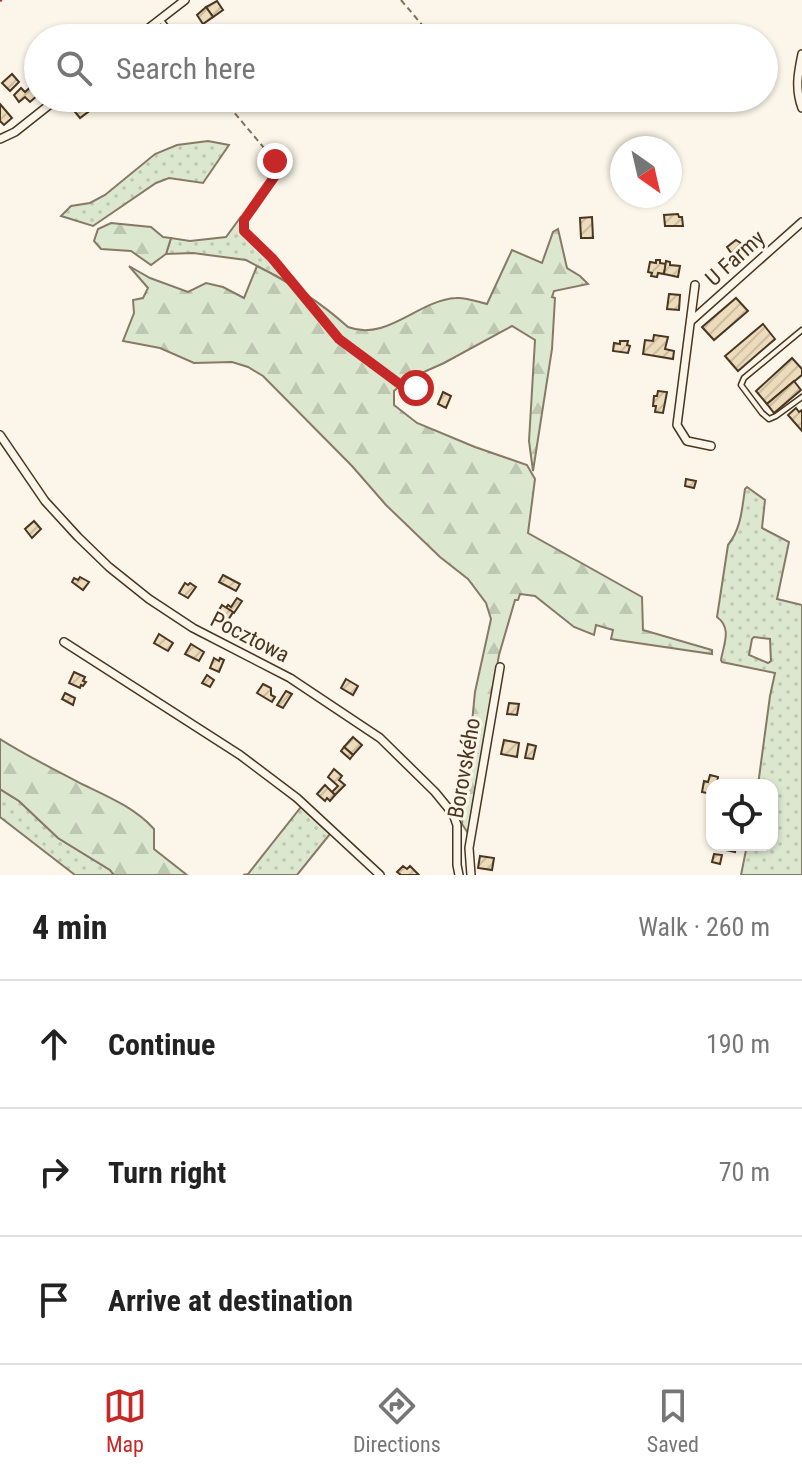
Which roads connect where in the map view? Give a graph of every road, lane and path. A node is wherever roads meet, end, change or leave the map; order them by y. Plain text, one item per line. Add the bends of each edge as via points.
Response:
1 (185, 0) edge
2 (401, 0) edge
3 (160, 19) junction
4 (154, 24) edge
5 (164, 24) edge
6 (421, 24) edge
7 (802, 54) edge
8 (802, 108) edge
9 (40, 112) edge
10 (234, 112) edge
11 (0, 139) edge
12 (802, 222) edge
13 (695, 285) dead end
14 (691, 321) junction
15 (802, 330) edge
16 (416, 388) dead end
17 (802, 397) edge
18 (0, 435) edge
19 (711, 446) dead end
20 (64, 642) dead end
21 (500, 667) dead end
22 (380, 875) edge
23 (459, 875) edge
24 (471, 875) edge

1 - 3 street
2 - 6 path
3 - 4 street
3 - 5 lane
7 - 8 street via 796,81
9 - 11 street
10 - 16 path via 275,161 277,173 244,220 244,231 339,339 401,385
12 - 14 street, U Farmy
13 - 14 street, U Farmy
14 - 19 street, U Farmy via 677,425 687,441
15 - 17 lane via 741,385 769,419
18 - 23 street, Pocztowa via 45,501 109,567 149,599 290,678 380,738 453,814
20 - 22 street via 240,755 297,798
21 - 24 street, Borovského via 469,848

